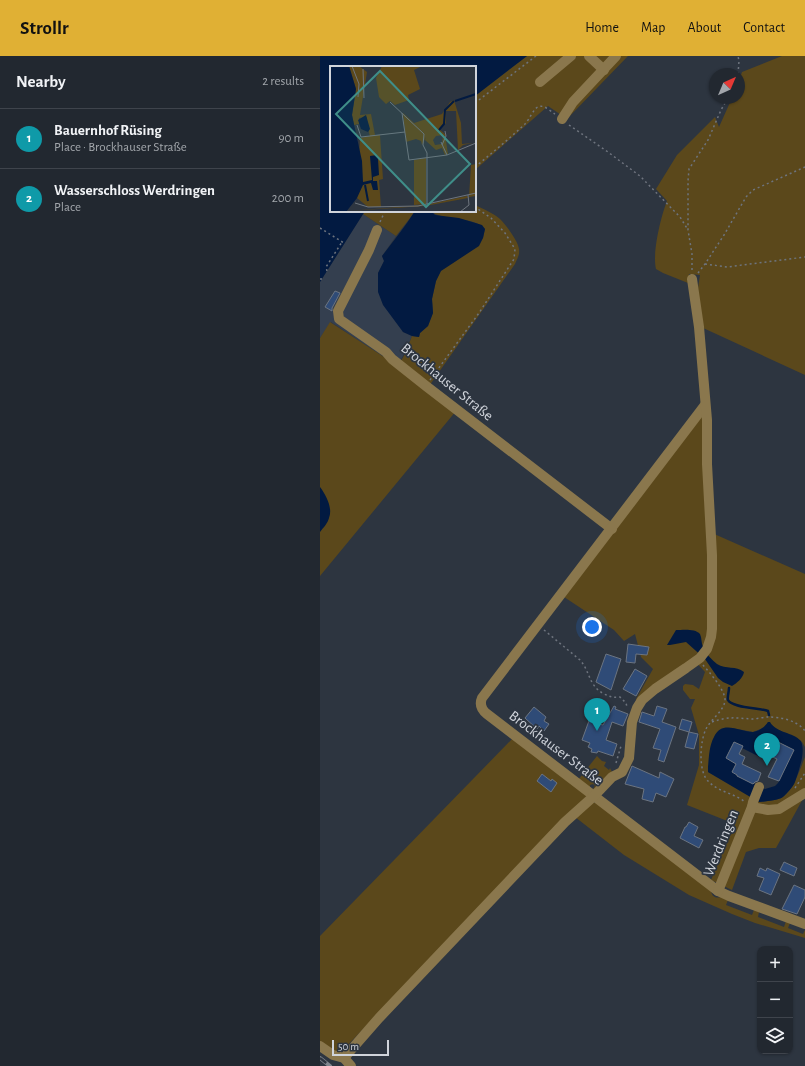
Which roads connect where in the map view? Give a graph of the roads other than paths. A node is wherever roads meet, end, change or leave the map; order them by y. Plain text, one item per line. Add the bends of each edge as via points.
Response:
1 (571, 56) edge
2 (590, 56) edge
3 (616, 56) edge
4 (604, 70) junction
5 (540, 82) dead end
6 (562, 119) road end
7 (377, 230) road end
8 (692, 279) road end
9 (705, 405) junction
10 (612, 528) junction
11 (759, 787) dead end
12 (805, 793) edge
13 (594, 796) junction
14 (752, 806) junction
15 (718, 890) junction
16 (805, 924) edge
17 (320, 1046) edge
18 (344, 1058) junction
19 (351, 1066) edge

1 - 5 street
2 - 4 street
3 - 4 street
4 - 6 street via 573,102
7 - 10 street, Brockhauser Straße via 338,311 339,319 386,352 426,386
8 - 9 street via 700,327
9 - 10 street, Brockhauser Straße
9 - 13 street via 712,555 711,637 707,649 700,658 642,700 632,722 629,758 622,772 612,777
10 - 13 street, Brockhauser Straße via 480,704 487,714
11 - 14 street, Werdringen
12 - 14 street, Werdringen via 779,809 768,810
13 - 15 street, Brockhauser Straße
13 - 18 street via 565,822
14 - 15 street, Werdringen
15 - 16 street, Brockhauser Straße
17 - 18 street via 333,1055
18 - 19 street

